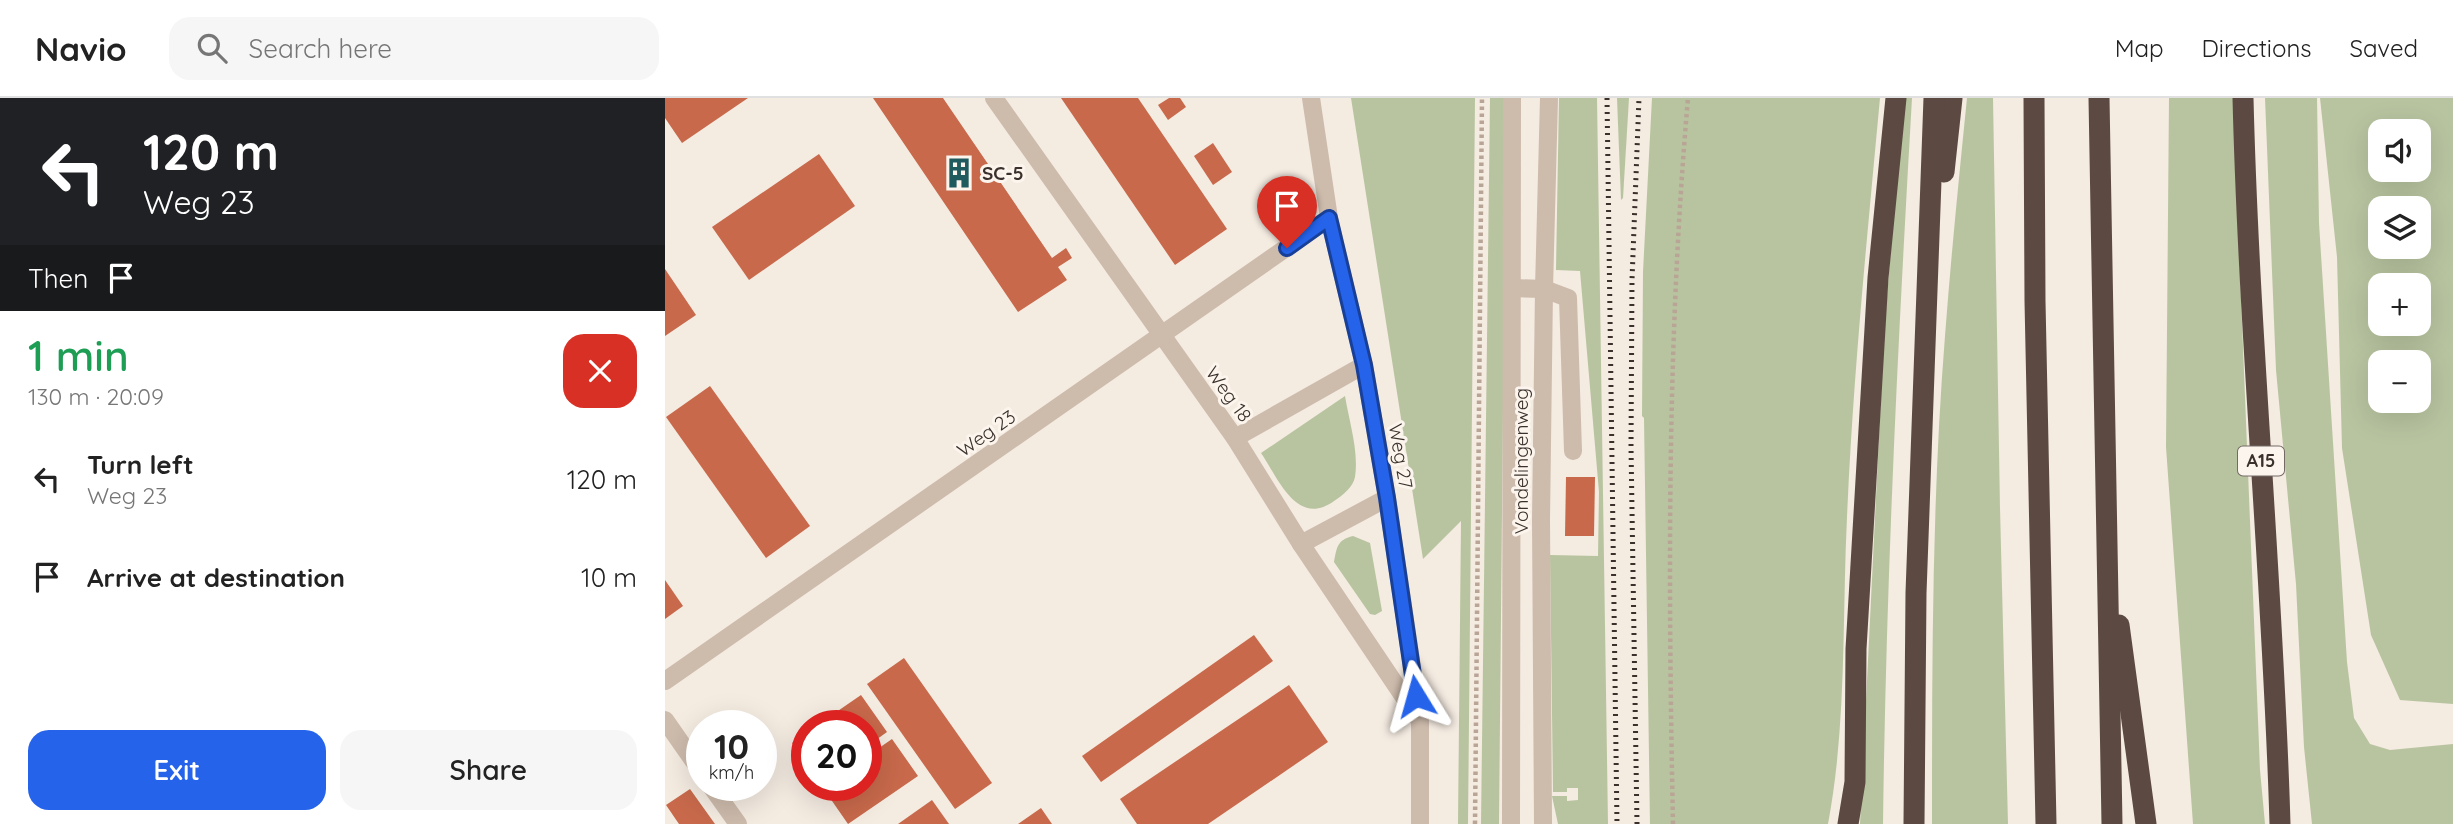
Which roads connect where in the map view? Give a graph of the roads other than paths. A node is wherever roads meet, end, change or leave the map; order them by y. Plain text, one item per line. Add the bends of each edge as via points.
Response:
1 (994, 98) edge
2 (1311, 98) edge
3 (1512, 98) edge
4 (1540, 98) edge
5 (1549, 98) edge
6 (1896, 98) edge
7 (1934, 98) edge
8 (1952, 98) edge
9 (2034, 98) edge
10 (2099, 98) edge
11 (2243, 98) edge
12 (1548, 140) junction
13 (1329, 218) junction
14 (1512, 288) junction
15 (1543, 289) junction
16 (1161, 337) junction
17 (1925, 355) junction
18 (1364, 365) junction
19 (1235, 438) junction
20 (1573, 451) dead end
21 (1387, 498) junction
22 (2105, 519) junction
23 (1301, 544) junction
24 (665, 681) edge
25 (665, 720) edge
26 (1420, 721) junction
27 (686, 750) edge
28 (722, 801) edge
29 (738, 824) edge
30 (1420, 824) edge
31 (1511, 824) edge
32 (1543, 824) edge
33 (1848, 824) edge
34 (1914, 824) edge
35 (2046, 824) edge
36 (2112, 824) edge
37 (2146, 824) edge
38 (2280, 824) edge

1 - 16 street, Weg 18
2 - 13 street, Weg 27
3 - 14 street, Vondelingenweg
4 - 12 street
5 - 12 street, Vondelingenweg
6 - 33 highway via 1878,278 1856,649 1855,782
7 - 17 highway
8 - 17 highway
9 - 35 highway
10 - 22 highway
11 - 38 highway, A15
12 - 15 street, Vondelingenweg
13 - 16 street, Weg 23
13 - 18 street, Weg 27
14 - 15 street
14 - 31 street, Vondelingenweg
15 - 20 street via 1569,298
15 - 32 street, Vondelingenweg
16 - 19 street, Weg 18
16 - 24 street, Weg 23
17 - 34 highway
18 - 19 street
18 - 21 street, Weg 27
19 - 23 street, Weg 18
21 - 23 street
21 - 26 street, Weg 27
22 - 36 highway
22 - 37 highway
23 - 26 street, Weg 18
25 - 27 street
26 - 30 street, Weg 27
28 - 29 street

